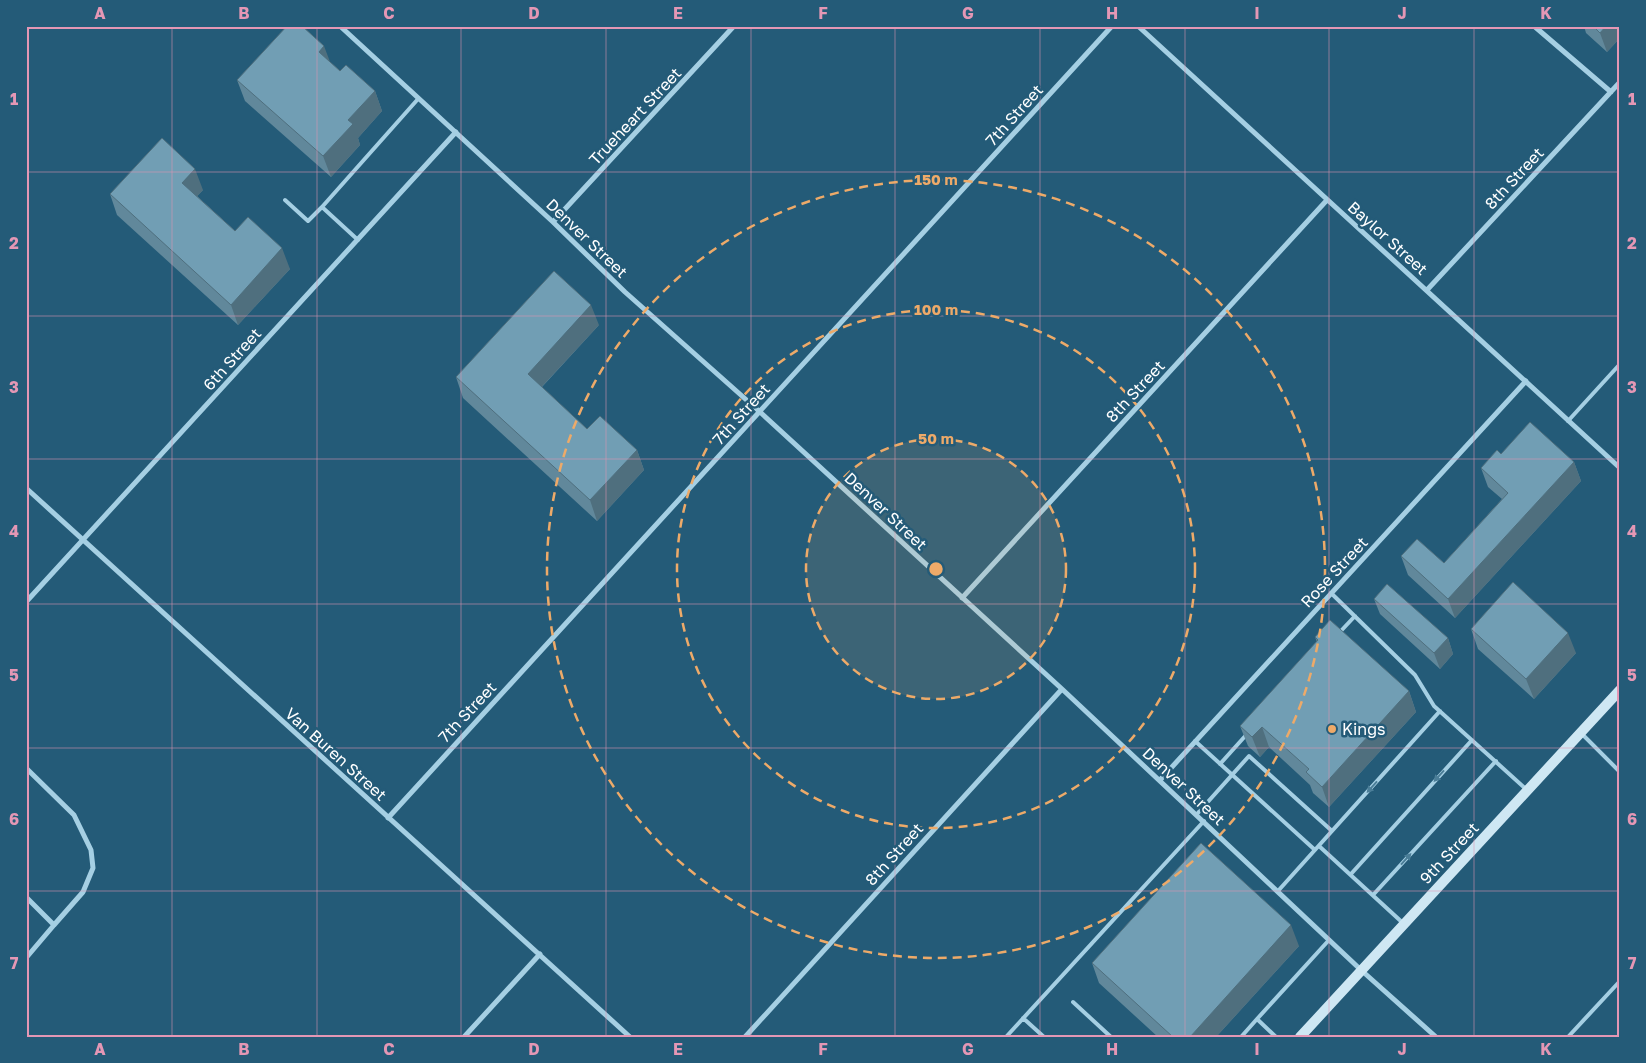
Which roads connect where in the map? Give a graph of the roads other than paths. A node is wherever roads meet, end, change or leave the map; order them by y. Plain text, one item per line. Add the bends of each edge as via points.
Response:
1 (340, 26) edge
2 (734, 26) edge
3 (1112, 26) edge
4 (1138, 26) edge
5 (1534, 26) edge
6 (1620, 82) edge
7 (1611, 92) junction
8 (418, 99) junction
9 (456, 132) junction
10 (286, 200) dead end
11 (1327, 200) junction
12 (322, 207) junction
13 (554, 222) junction
14 (358, 240) junction
15 (1427, 290) junction
16 (1620, 364) edge
17 (1526, 382) junction
18 (760, 412) junction
19 (1568, 420) junction
20 (1620, 468) edge
21 (26, 488) edge
22 (83, 541) junction
23 (1331, 593) junction
24 (962, 598) junction
25 (26, 602) edge
26 (1355, 616) junction
27 (1335, 637) edge
28 (1062, 689) junction
29 (1618, 696) edge
30 (1440, 711) junction
31 (1252, 729) edge
32 (1580, 733) junction
33 (1472, 740) junction
34 (1195, 741) junction
35 (1496, 761) junction
36 (1220, 764) junction
37 (26, 768) edge
38 (1620, 772) edge
39 (1232, 775) junction
40 (1160, 780) junction
41 (1527, 790) junction
42 (1197, 814) junction
43 (388, 818) junction
44 (1204, 821) junction
45 (1332, 831) junction
46 (1319, 846) junction
47 (1315, 850) junction
48 (1350, 874) junction
49 (1278, 891) junction
50 (1373, 895) junction
51 (26, 897) edge
52 (1404, 924) junction
53 (54, 925) junction
54 (1329, 940) junction
55 (540, 954) junction
56 (26, 958) edge
57 (1361, 970) junction
58 (1620, 981) edge
59 (1073, 1002) dead end
60 (1023, 1018) junction
61 (1257, 1019) junction
62 (464, 1037) edge
63 (630, 1037) edge
64 (745, 1037) edge
65 (1006, 1037) edge
66 (1044, 1037) edge
67 (1111, 1037) edge
68 (1241, 1037) edge
69 (1276, 1037) edge
70 (1300, 1037) edge
71 (1436, 1037) edge
72 (1568, 1037) edge

1 - 8 street, Denver Street
2 - 13 street, Trueheart Street
3 - 18 street, 7th Street
4 - 11 street, Baylor Street
5 - 7 street
6 - 7 street, 8th Street
7 - 15 street, 8th Street
8 - 9 street, Denver Street
8 - 12 lane
9 - 13 street, Denver Street
9 - 14 street, 6th Street
10 - 12 lane via 308,221
11 - 15 street, Baylor Street
11 - 24 street, 8th Street
12 - 14 lane
13 - 18 street, Denver Street via 625,292
14 - 22 street, 6th Street
15 - 17 street, Baylor Street
16 - 19 lane
17 - 19 street, Baylor Street
17 - 23 street, Rose Street
18 - 24 street, Denver Street
18 - 43 street, 7th Street
19 - 20 street, Baylor Street
21 - 22 street, Van Buren Street
22 - 25 street, 6th Street
22 - 43 street, Van Buren Street
23 - 26 lane
23 - 34 street, Rose Street
24 - 28 street, Denver Street
26 - 27 lane
26 - 30 lane via 1415,675
28 - 40 street, Denver Street
28 - 64 street, 8th Street
29 - 32 street, 9th Street
30 - 33 lane
30 -> 45 lane
31 - 36 lane
32 - 38 lane
32 - 41 street, 9th Street
33 - 35 lane
33 -> 48 lane
34 - 36 lane
34 - 40 street, Rose Street
35 - 41 lane
50 -> 35 lane
36 - 39 lane
37 - 53 street via 74,815 91,850 93,868 84,892
39 - 42 lane
39 - 45 lane via 1249,756
39 - 47 lane
40 - 42 street, Denver Street
41 - 52 street, 9th Street
42 - 44 street, Denver Street
43 - 55 street, Van Buren Street
44 - 49 street, Denver Street
44 - 60 lane
45 - 46 lane
46 - 47 lane
46 - 48 lane
47 - 49 lane
48 - 50 lane
49 - 54 street, Denver Street
50 - 52 lane
51 - 53 street
52 - 57 street, 9th Street
53 - 56 street
54 - 57 street, Denver Street
54 - 61 lane
55 - 62 street
55 - 63 street, Van Buren Street
57 - 70 street, 9th Street
57 - 71 street, Denver Street
58 - 72 lane
59 - 67 lane
60 - 65 lane
60 - 66 lane
61 - 68 lane
61 - 69 lane

